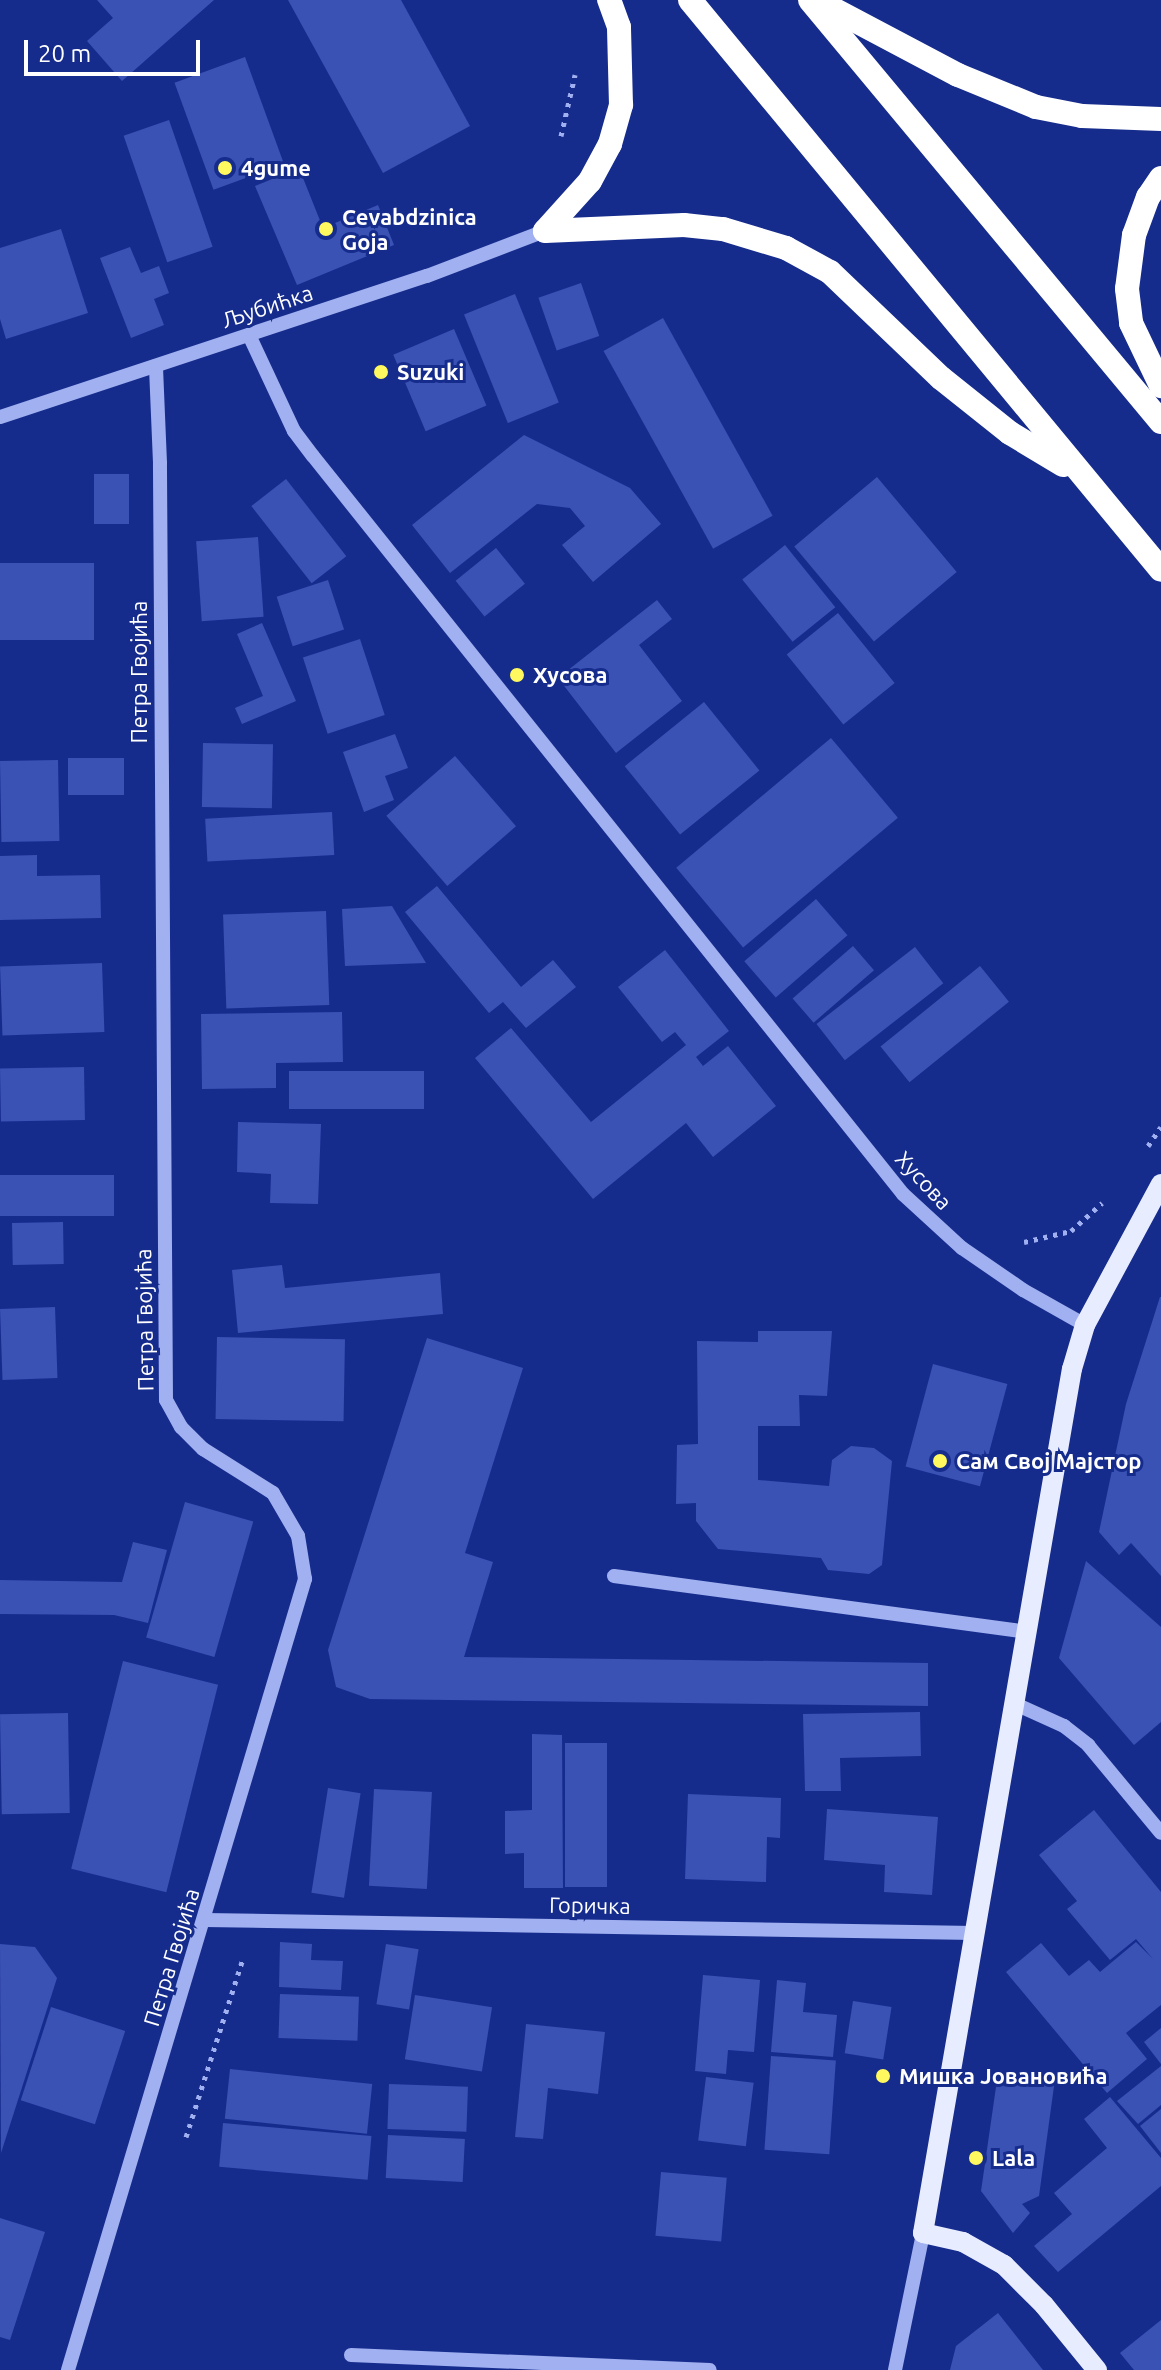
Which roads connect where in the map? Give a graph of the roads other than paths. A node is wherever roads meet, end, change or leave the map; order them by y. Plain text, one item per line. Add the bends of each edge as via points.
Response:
1 (609, 0) edge
2 (690, 0) edge
3 (810, 0) edge
4 (816, 0) edge
5 (1161, 119) edge
6 (1161, 178) edge
7 (545, 231) junction
8 (249, 335) junction
9 (156, 366) junction
10 (1161, 386) edge
11 (0, 417) edge
12 (1161, 422) edge
13 (1080, 475) junction
14 (1161, 570) edge
15 (1157, 1191) edge
16 (1085, 1325) junction
17 (614, 1576) dead end
18 (1026, 1632) junction
19 (1015, 1704) junction
20 (1161, 1833) edge
21 (205, 1920) junction
22 (974, 1933) junction
23 (923, 2233) junction
24 (351, 2355) dead end
25 (68, 2370) edge
26 (710, 2370) edge
27 (895, 2370) edge
28 (1097, 2370) edge

1 - 7 highway via 619,27 621,105 610,144 590,181
2 - 13 highway
3 - 12 highway
4 - 5 highway via 958,75 1036,107 1082,116
6 - 10 highway via 1134,235 1127,289 1131,323
7 - 8 street, Љубићка
7 - 13 highway via 684,225 723,229 786,248 830,272 941,378 1010,433
8 - 9 street, Љубићка
8 - 16 street, Хусова via 294,431 313,456 903,1194 962,1248
9 - 11 street, Љубићка
9 - 21 street, Петра Гвојића via 166,1400 181,1427 203,1449 273,1493 298,1536 305,1579
13 - 14 highway
15 - 16 main road
16 - 18 main road via 1072,1369
17 - 18 street
18 - 19 main road
19 - 20 street via 1064,1726 1088,1745
19 - 22 main road
21 - 22 street, Горичка
21 - 25 street, Петра Гвојића
22 - 23 main road
23 - 27 street
23 - 28 main road via 963,2242 1004,2265
24 - 26 street

